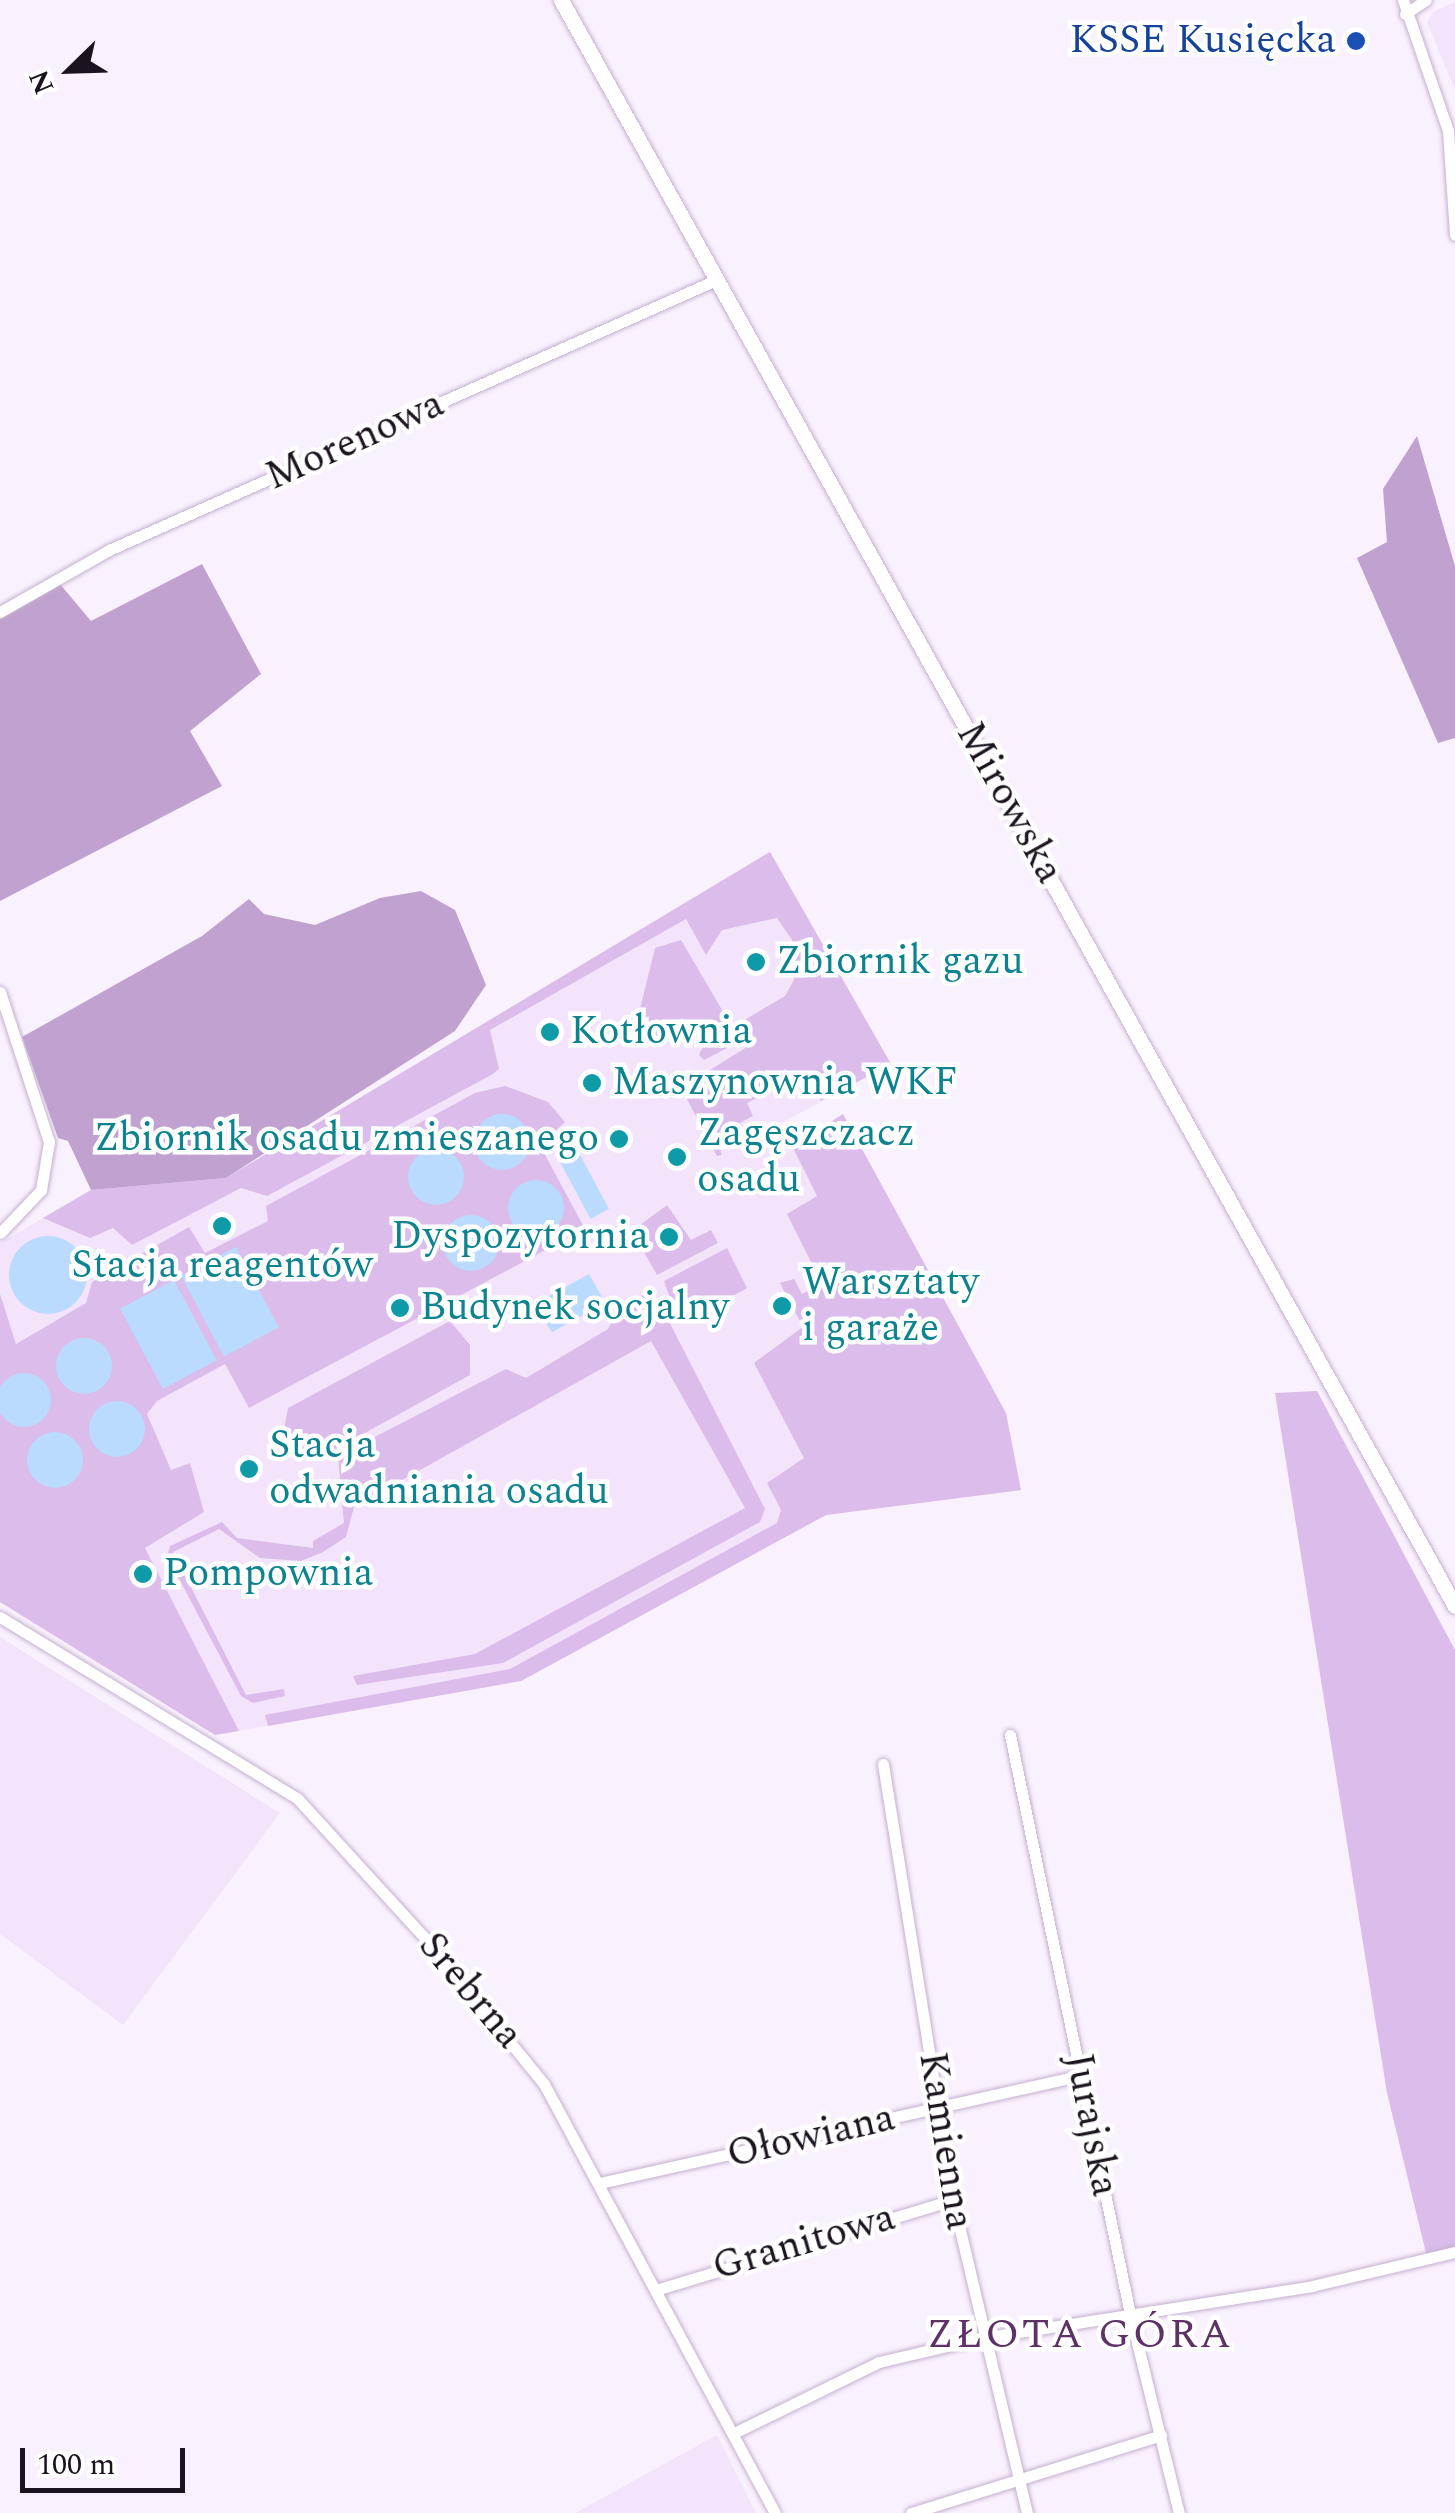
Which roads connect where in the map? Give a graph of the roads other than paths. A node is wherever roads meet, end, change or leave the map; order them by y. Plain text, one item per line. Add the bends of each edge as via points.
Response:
1 (561, 0) edge
2 (1426, 0) edge
3 (1404, 7) edge
4 (1455, 235) edge
5 (716, 280) junction
6 (0, 612) edge
7 (0, 992) edge
8 (0, 1232) edge
9 (1455, 1606) edge
10 (0, 1617) edge
11 (1010, 1735) dead end
12 (882, 1764) dead end
13 (1080, 2076) junction
14 (940, 2107) junction
15 (600, 2183) junction
16 (953, 2200) junction
17 (1455, 2252) edge
18 (656, 2290) junction
19 (1130, 2314) junction
20 (981, 2338) junction
21 (734, 2433) junction
22 (1161, 2436) junction
23 (1017, 2483) junction
24 (775, 2513) edge
25 (911, 2513) edge
26 (1026, 2513) edge
27 (1180, 2513) edge

1 - 5 street, Mirowska
2 - 3 street
3 - 4 street via 1448,131
5 - 6 street, Morenowa via 109,550
5 - 9 street, Mirowska
7 - 8 street via 50,1142 41,1190
10 - 15 street, Srebrna via 297,1798 528,2060
11 - 13 street, Jurajska
12 - 14 street, Kamienna
13 - 14 street, Ołowiana
13 - 19 street, Jurajska
14 - 15 street, Ołowiana
14 - 16 street, Kamienna
15 - 18 street, Srebrna
16 - 18 street, Granitowa
16 - 20 street, Kamienna
17 - 19 street via 1312,2286
18 - 21 street, Srebrna
19 - 20 street
19 - 22 street, Jurajska
20 - 21 street via 879,2362
20 - 23 street, Kamienna
21 - 24 street, Srebrna
22 - 23 street
22 - 27 street, Jurajska
23 - 25 street
23 - 26 street, Kamienna

